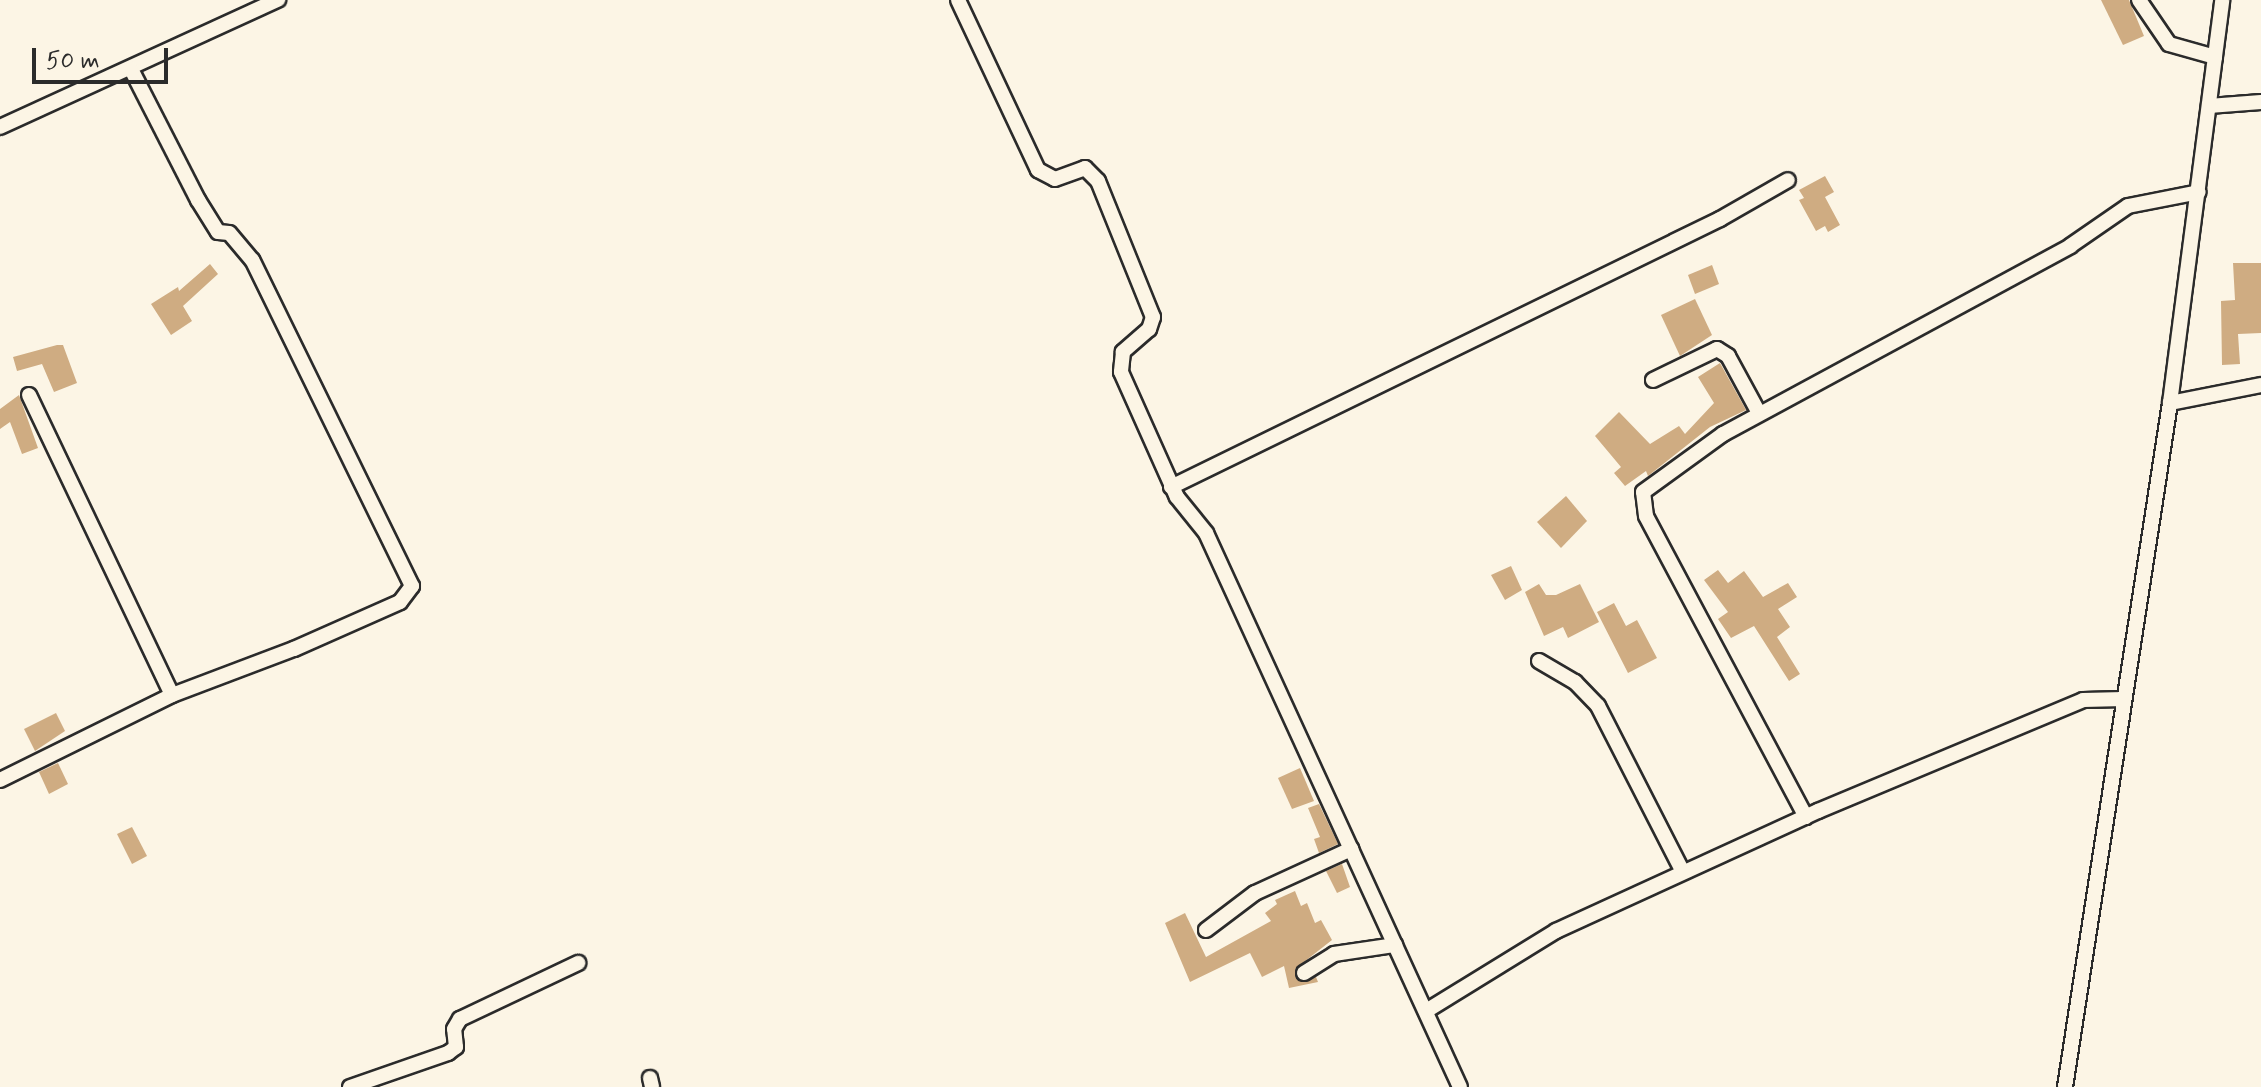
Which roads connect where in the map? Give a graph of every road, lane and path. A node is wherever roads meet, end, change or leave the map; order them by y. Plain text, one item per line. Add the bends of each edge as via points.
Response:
1 (278, 0) edge
2 (958, 0) edge
3 (2139, 0) edge
4 (2222, 0) edge
5 (2215, 57) junction
6 (131, 69) junction
7 (2261, 102) edge
8 (2209, 106) junction
9 (0, 127) edge
10 (1788, 180) dead end
11 (2199, 192) junction
12 (1653, 380) dead end
13 (2261, 385) edge
14 (29, 395) dead end
15 (2170, 403) junction
16 (1759, 413) junction
17 (1171, 487) junction
18 (1539, 661) dead end
19 (172, 695) junction
20 (2124, 699) junction
21 (0, 780) edge
22 (1806, 817) junction
23 (1351, 849) junction
24 (1683, 872) junction
25 (1206, 930) dead end
26 (1395, 945) junction
27 (578, 963) dead end
28 (1304, 973) dead end
29 (1426, 1011) junction
30 (381, 1083) edge
31 (350, 1087) edge
32 (1460, 1087) edge
33 (2065, 1087) edge

1 - 6 street
2 - 17 street via 1038,170 1055,179 1085,168 1098,181 1152,310 1152,325 1123,352 1119,365
3 - 5 street via 2169,44
4 - 5 street
5 - 8 street
6 - 9 street
6 - 19 street via 211,221 252,260 412,586 400,602 328,635
7 - 8 street
8 - 11 street
10 - 17 street via 1720,219
11 - 15 street
11 - 16 street via 2128,206 2070,246
12 - 16 street via 1717,349 1728,356
13 - 15 street
14 - 19 street
15 - 20 street
16 - 22 street via 1658,478 1641,500
17 - 23 street via 1206,533
18 - 24 street via 1575,682 1598,706
19 - 21 street
20 - 22 street via 2083,700
20 - 33 street
22 - 24 street
23 - 25 street via 1255,893
23 - 26 street
24 - 29 street via 1556,931
26 - 28 street via 1334,954
26 - 29 street
27 - 30 street via 460,1019 454,1029 457,1043 448,1053
29 - 32 street
30 - 31 street

